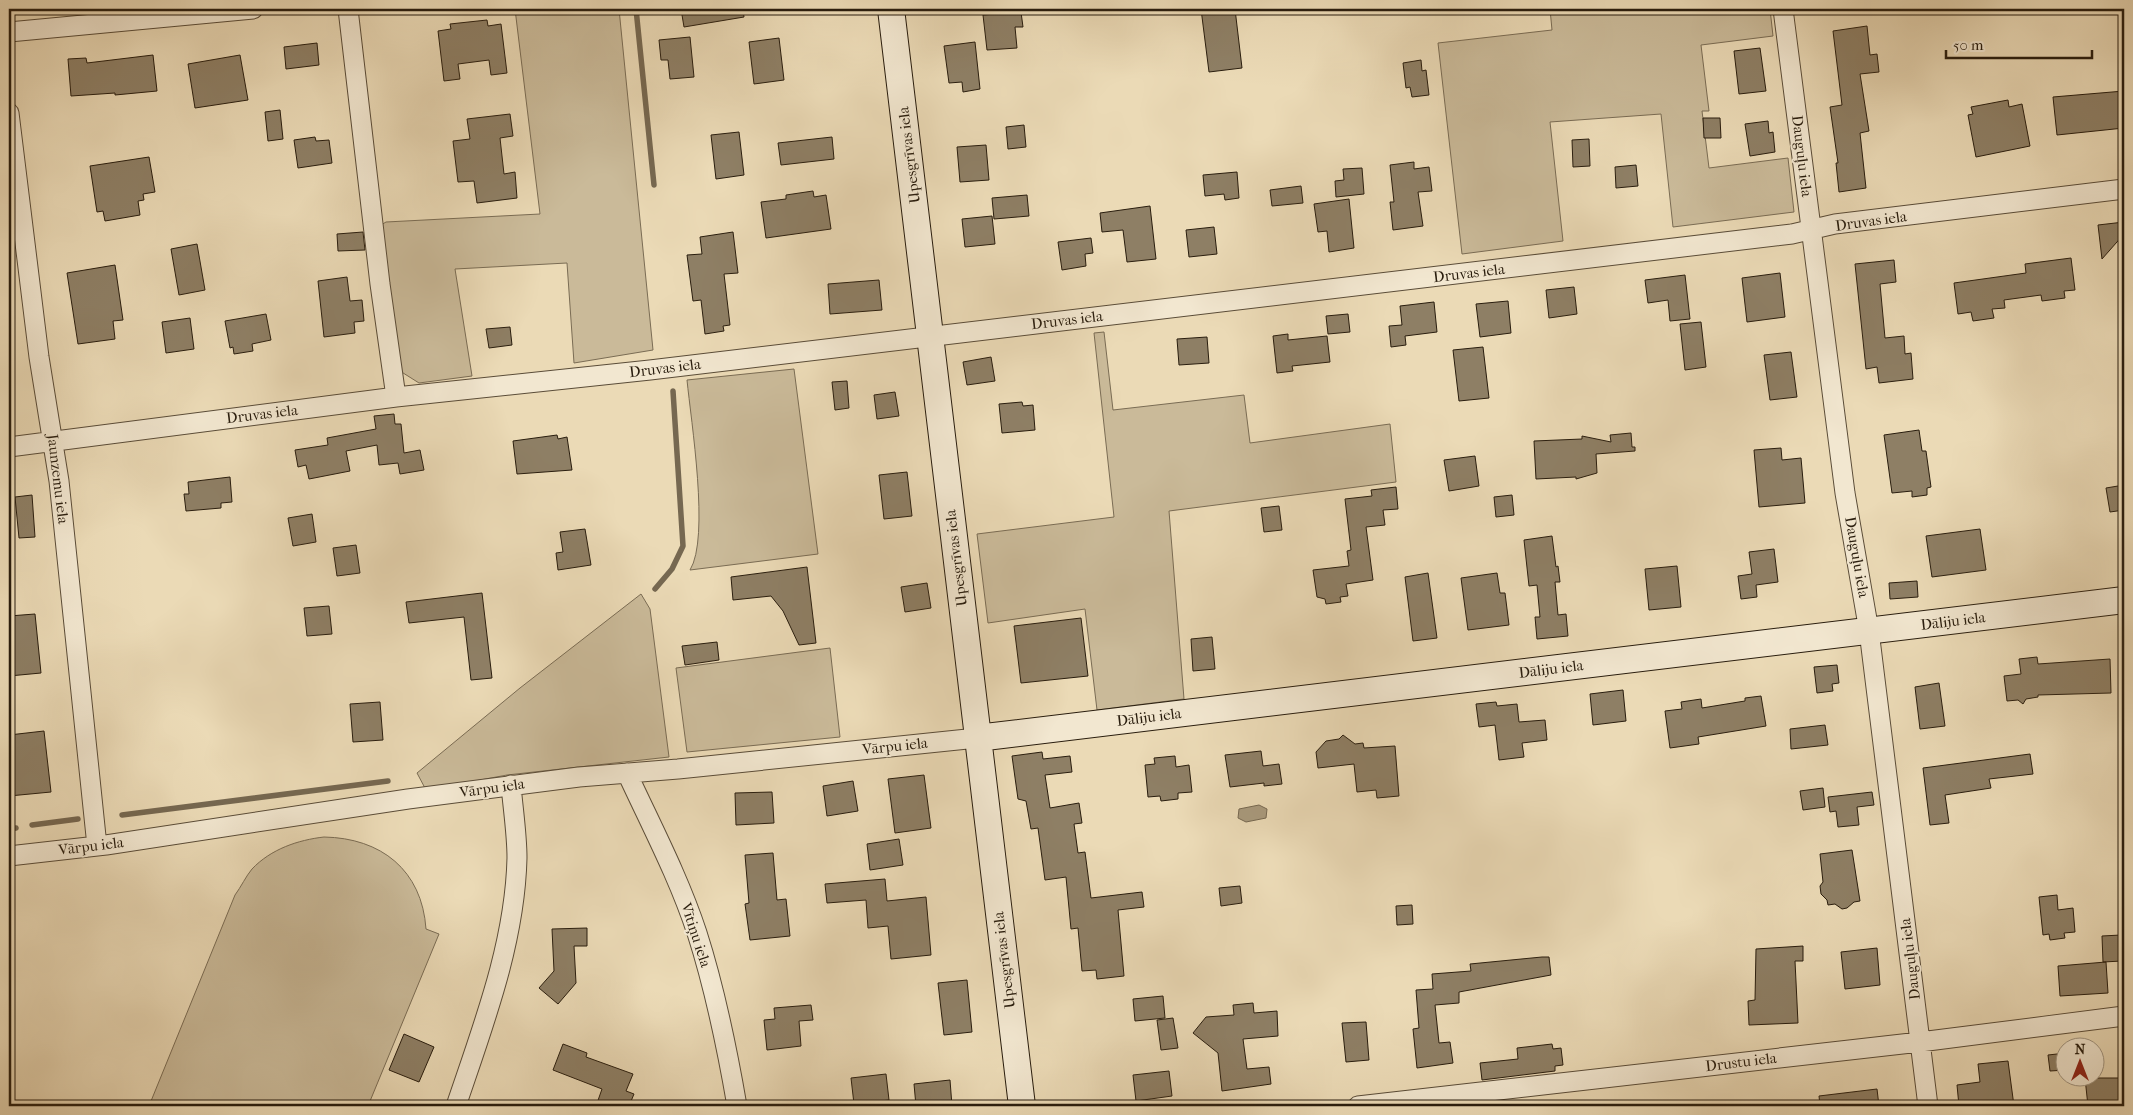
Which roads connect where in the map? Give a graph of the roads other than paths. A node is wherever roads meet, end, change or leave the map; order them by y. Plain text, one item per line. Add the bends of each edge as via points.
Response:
1 (253, 9) edge
2 (348, 9) edge
3 (892, 9) edge
4 (1783, 9) edge
5 (222, 10) edge
6 (9, 32) edge
7 (9, 113) edge
8 (2124, 189) edge
9 (1812, 230) junction
10 (930, 337) junction
11 (396, 397) junction
12 (53, 441) junction
13 (9, 447) edge
14 (2124, 600) edge
15 (1869, 631) junction
16 (977, 738) junction
17 (627, 773) junction
18 (511, 785) junction
19 (97, 846) junction
20 (9, 856) edge
21 (2124, 1016) edge
22 (1920, 1042) junction
23 (456, 1106) edge
24 (737, 1106) edge
25 (1022, 1106) edge
26 (1358, 1106) edge
27 (1928, 1106) edge

1 - 5 street
2 - 11 street
3 - 10 street, Upesgrīvas iela
4 - 9 street, Dauguļu iela
5 - 6 street
7 - 12 street, Jaunzemu iela via 39,357
8 - 9 street, Druvas iela via 1835,224
9 - 10 street, Druvas iela
9 - 15 street, Dauguļu iela via 1845,493
10 - 11 street, Druvas iela
10 - 16 street, Upesgrīvas iela
11 - 12 street, Druvas iela
12 - 13 street, Druvas iela
12 - 19 street, Jaunzemu iela
14 - 15 street, Dāliju iela
15 - 16 street, Dāliju iela
15 - 22 street, Dauguļu iela
16 - 17 street, Vārpu iela
16 - 25 street, Upesgrīvas iela
17 - 18 street, Vārpu iela
17 - 24 street, Vītiņu iela via 697,932 720,1013
18 - 19 street, Vārpu iela
18 - 23 street via 517,856 513,902 490,1003
19 - 20 street, Vārpu iela
21 - 22 street, Drustu iela
22 - 26 street, Drustu iela
22 - 27 street, Dauguļu iela

